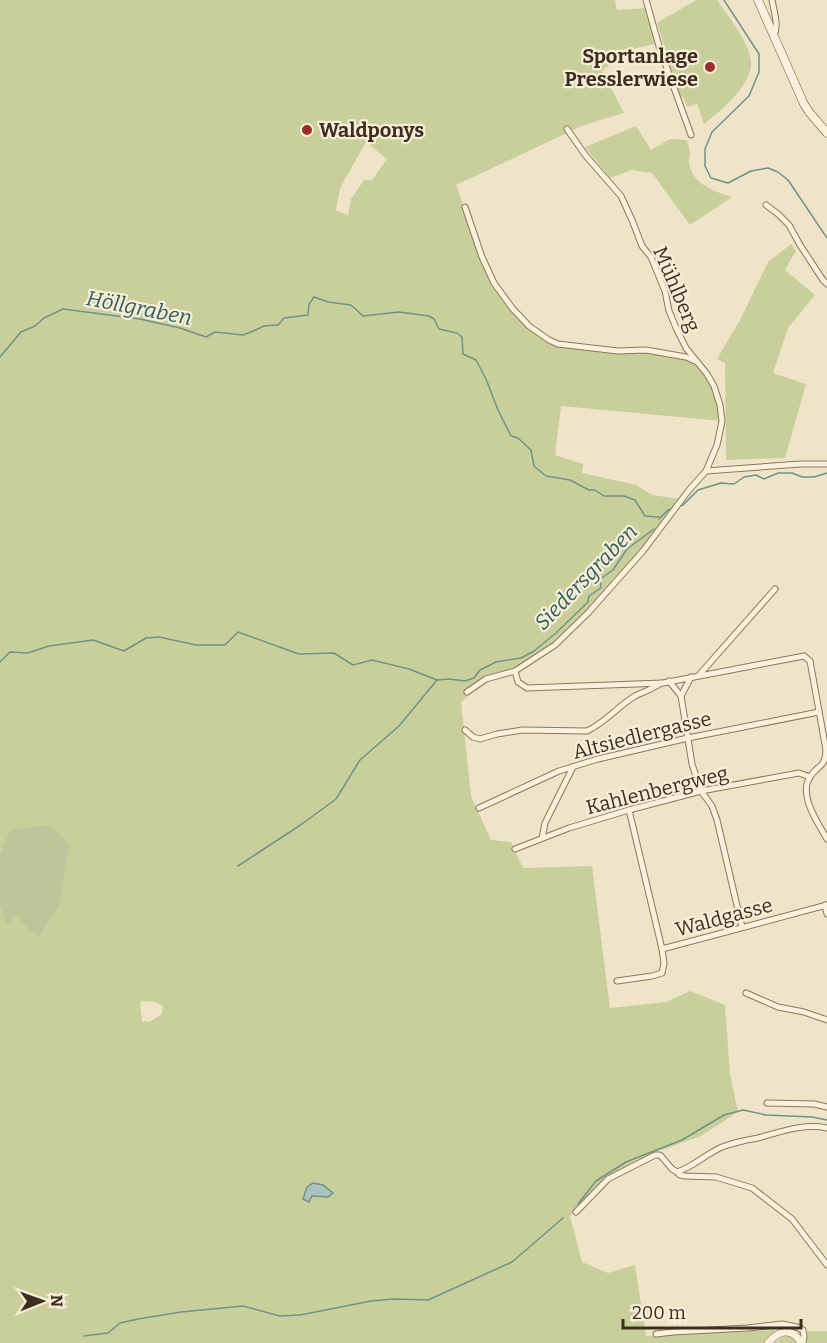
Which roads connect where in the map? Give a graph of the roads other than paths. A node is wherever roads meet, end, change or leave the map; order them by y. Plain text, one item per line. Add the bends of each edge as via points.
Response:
1 (646, 0) edge
2 (758, 0) edge
3 (772, 0) edge
4 (773, 37) junction
5 (567, 129) dead end
6 (827, 133) edge
7 (691, 135) dead end
8 (766, 205) dead end
9 (465, 207) dead end
10 (827, 284) edge
11 (697, 362) junction
12 (827, 464) edge
13 (706, 471) junction
14 (775, 589) dead end
15 (515, 671) junction
16 (699, 675) junction
17 (691, 677) junction
18 (666, 682) junction
19 (467, 692) dead end
20 (681, 696) junction
21 (819, 712) junction
22 (465, 730) dead end
23 (688, 738) junction
24 (573, 767) junction
25 (810, 777) junction
26 (701, 791) junction
27 (479, 808) dead end
28 (629, 810) junction
29 (542, 838) junction
30 (827, 839) edge
31 (515, 849) dead end
32 (826, 905) edge
33 (827, 914) edge
34 (741, 927) junction
35 (662, 949) junction
36 (617, 981) dead end
37 (746, 993) dead end
38 (827, 1020) edge
39 (767, 1103) dead end
40 (827, 1107) edge
41 (827, 1128) edge
42 (677, 1172) junction
43 (576, 1212) dead end
44 (827, 1265) edge
45 (656, 1334) dead end
46 (768, 1343) edge
47 (802, 1343) edge

1 - 7 street
2 - 4 main road
3 - 4 street via 776,26
4 - 6 main road via 804,104
5 - 11 street, Mühlberg via 621,196 642,246 651,257 677,330
8 - 10 street via 789,225
9 - 11 street via 495,283 529,326 549,340 618,351 646,350
11 - 13 street, Mühlberg via 714,386 722,421
12 - 13 street
13 - 15 street via 588,613 555,645
14 - 16 street
15 - 18 street via 518,682 527,688
15 - 19 street via 486,679
16 - 17 street
16 - 21 street via 804,656 810,661
17 - 18 street
17 - 20 street
18 - 20 street
18 - 22 street via 635,697 587,731 523,730 480,739
20 - 23 street
21 - 23 street, Altsiedlergasse
21 - 25 street via 825,759
23 - 24 street, Altsiedlergasse
23 - 26 street
24 - 27 street, Altsiedlergasse
24 - 29 street via 545,823
25 - 26 street, Kahlenbergweg via 799,773
25 - 30 street via 806,796
26 - 28 street, Kahlenbergweg
26 - 34 street via 717,820
28 - 29 street, Kahlenbergweg
28 - 35 street
29 - 31 street, Kahlenbergweg
32 - 33 street
32 - 34 street, Waldgasse
34 - 35 street, Waldgasse
35 - 36 street, Waldgasse via 662,973
37 - 38 street via 778,1007
39 - 40 street
41 - 42 street via 801,1128 731,1144
42 - 43 street via 659,1155 652,1156 608,1179
42 - 44 street via 722,1178 752,1188 792,1220
45 - 47 street via 782,1324 801,1328
46 - 47 street via 786,1332

